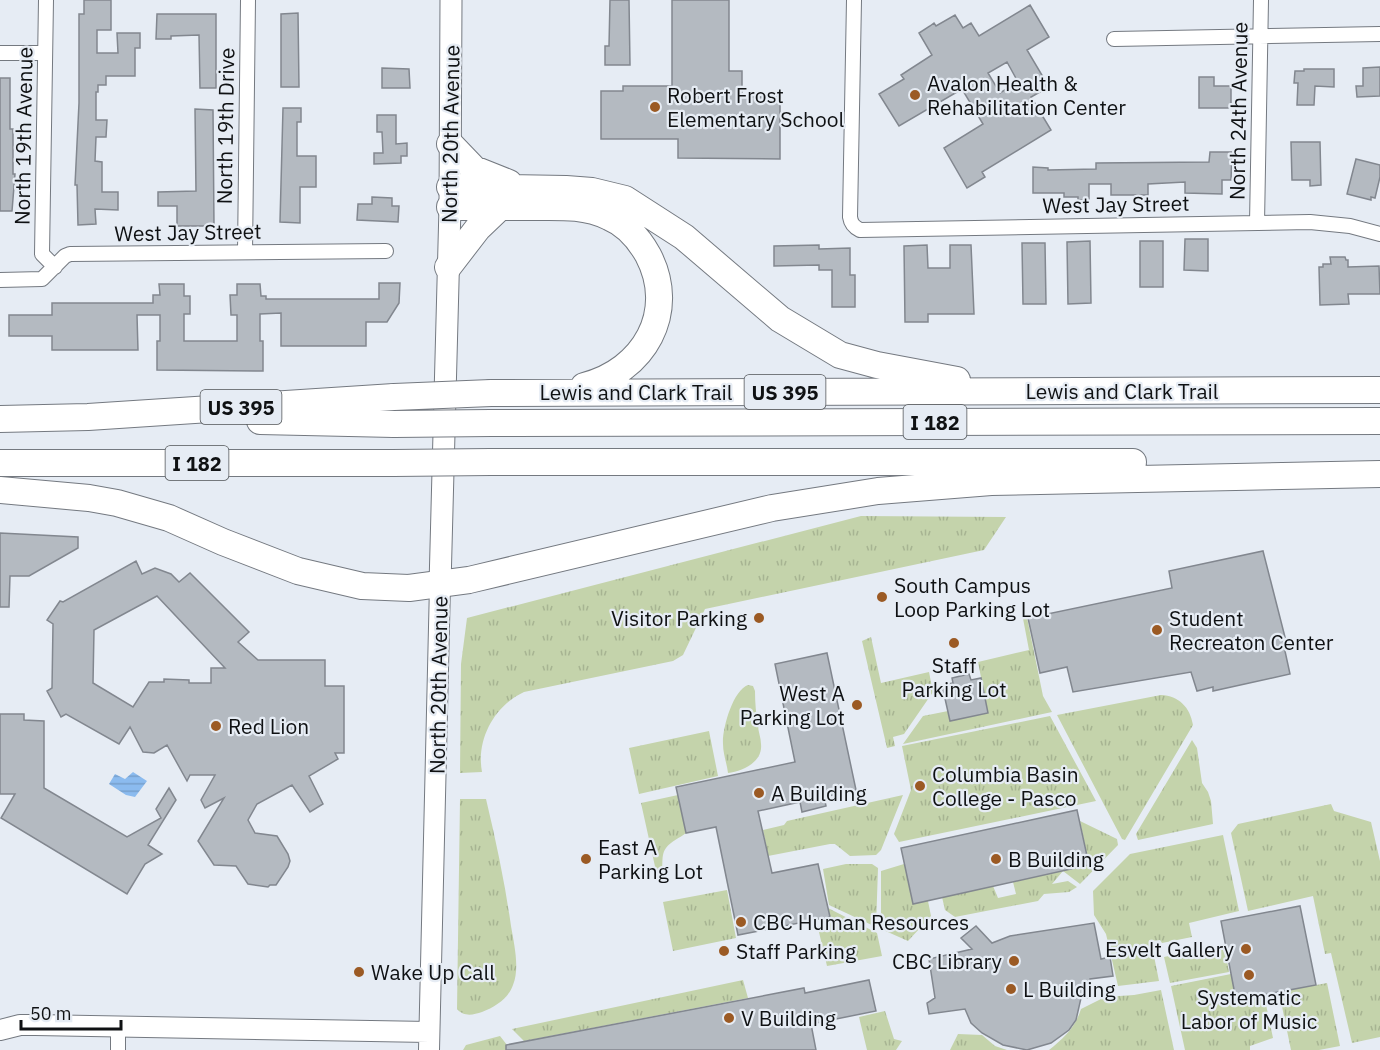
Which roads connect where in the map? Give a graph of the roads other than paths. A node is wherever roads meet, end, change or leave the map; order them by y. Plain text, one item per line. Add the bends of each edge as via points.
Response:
1 (46, 0) edge
2 (248, 0) edge
3 (451, 0) edge
4 (854, 0) edge
5 (1261, 0) edge
6 (1380, 34) edge
7 (1260, 36) junction
8 (1114, 39) dead end
9 (45, 52) junction
10 (0, 53) edge
11 (450, 144) junction
12 (520, 188) junction
13 (450, 197) junction
14 (500, 207) junction
15 (1257, 223) junction
16 (1380, 234) edge
17 (386, 251) dead end
18 (245, 252) junction
19 (55, 267) junction
20 (448, 267) junction
21 (0, 280) edge
22 (1380, 390) edge
23 (1079, 391) junction
24 (491, 393) junction
25 (88, 417) junction
26 (0, 419) edge
27 (1380, 421) edge
28 (1380, 462) edge
29 (0, 463) edge
30 (1380, 474) edge
31 (0, 490) edge
32 (440, 585) junction
33 (118, 1026) junction
34 (0, 1030) edge
35 (429, 1041) edge
36 (118, 1050) edge

1 - 9 street, North 19th Avenue
2 - 18 street, North 19th Drive
3 - 11 main road, North 20th Avenue
4 - 15 street, West Jay Street via 850,217 860,230
5 - 7 street, North 24th Avenue
6 - 7 street
7 - 8 street
7 - 15 street, North 24th Avenue
9 - 10 street
9 - 19 street, North 19th Avenue via 42,254
11 - 12 highway via 474,169
11 - 13 main road, North 20th Avenue
12 - 13 highway
12 - 23 highway via 592,191 625,199 684,237 780,319 840,355 981,384
13 - 14 highway
13 - 20 main road, North 20th Avenue
14 - 20 highway
14 - 24 highway via 577,207 612,218 636,237 648,255 656,276 658,305 644,347 611,377 583,387
15 - 16 street, West Jay Street via 1331,223
17 - 18 street, West Jay Street
18 - 19 street, West Jay Street via 70,254
19 - 21 street, West Jay Street via 39,280
20 - 32 main road, North 20th Avenue
22 - 23 highway, Lewis and Clark Trail / US 395
23 - 24 highway, Lewis and Clark Trail / US 395
24 - 25 highway, Lewis and Clark Trail / US 395, bridge
25 - 26 highway, Lewis and Clark Trail / I 182
25 - 27 highway, I 182, bridge via 394,424
28 - 29 highway, I 182, bridge
30 - 32 highway via 991,482 878,491 772,508
31 - 32 highway via 89,498 145,510 281,566 340,582 384,588
32 - 35 main road, North 20th Avenue
33 - 34 main road via 27,1025
33 - 35 main road
33 - 36 street

